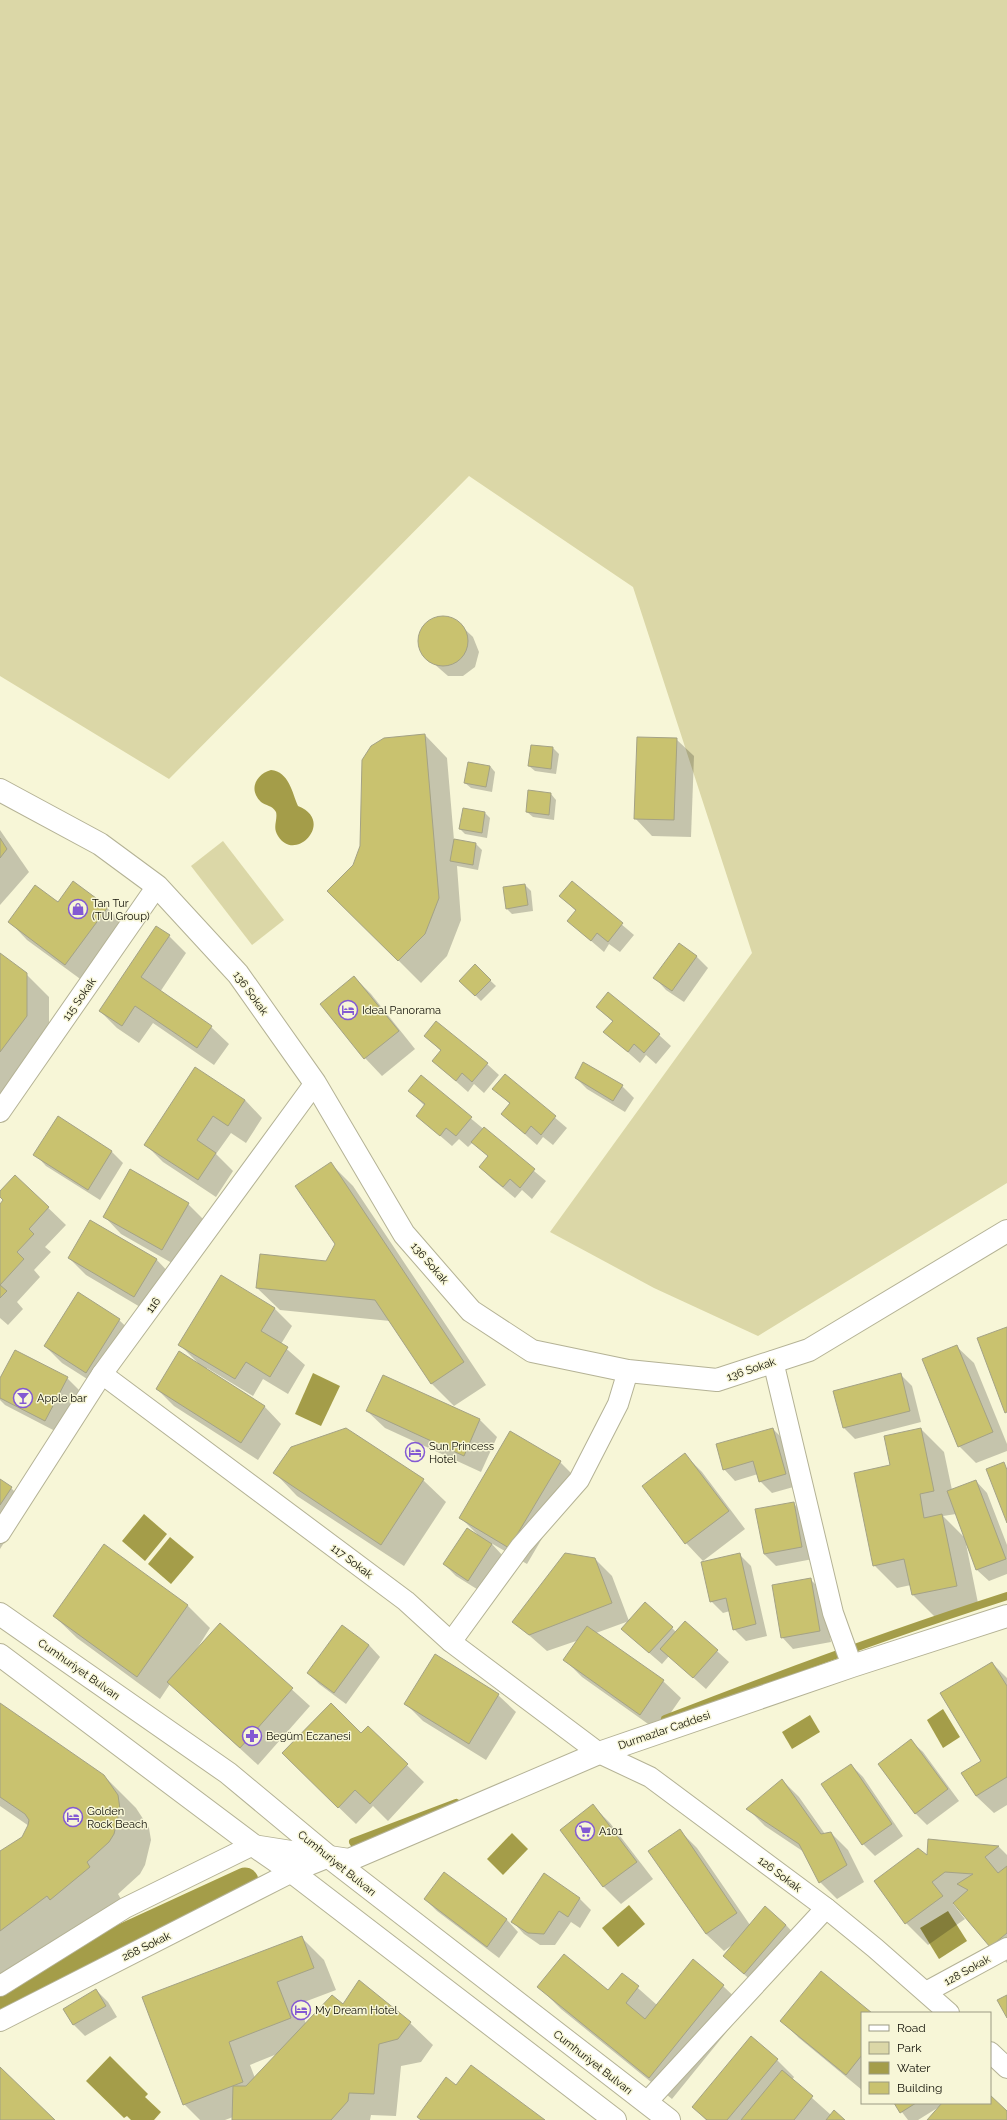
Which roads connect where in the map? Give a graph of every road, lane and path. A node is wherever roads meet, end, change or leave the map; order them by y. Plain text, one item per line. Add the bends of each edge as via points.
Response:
1 (0, 790) edge
2 (157, 886) junction
3 (315, 1082) junction
4 (0, 1112) edge
5 (1007, 1231) edge
6 (773, 1362) junction
7 (628, 1371) junction
8 (102, 1374) junction
9 (0, 1534) edge
10 (0, 1614) edge
11 (1007, 1616) edge
12 (451, 1642) junction
13 (0, 1655) edge
14 (852, 1666) junction
15 (599, 1752) junction
16 (253, 1845) junction
17 (329, 1857) junction
18 (292, 1872) junction
19 (826, 1908) junction
20 (1007, 1948) edge
21 (0, 1986) edge
22 (926, 1992) junction
23 (948, 2012) edge
24 (0, 2021) edge
25 (991, 2053) edge
26 (1007, 2068) edge
27 (646, 2103) junction
28 (615, 2120) edge
29 (669, 2120) edge

1 - 2 street, 136 Sokak via 100,844
2 - 3 street, 136 Sokak via 238,974
2 - 4 street, 115 Sokak
3 - 7 street, 136 Sokak via 404,1234 472,1311 532,1351
3 - 8 street, 116
5 - 6 street, 136 Sokak via 809,1350
6 - 7 street, 136 Sokak via 717,1380
6 - 14 street via 833,1613
7 - 12 street via 618,1404 580,1480 521,1546
8 - 9 street, 116
8 - 12 street, 117 Sokak via 406,1601
10 - 17 street, Cumhuriyet Bulvarı via 228,1773
11 - 14 street, Durmazlar Caddesi
12 - 15 street, 117 Sokak
13 - 16 street
14 - 15 street, Durmazlar Caddesi
15 - 17 street, Durmazlar Caddesi via 349,1860
15 - 19 street, 126 Sokak via 650,1777
16 - 17 street
16 - 18 street
16 - 21 street via 125,1908
17 - 18 street, 268 Sokak
17 - 27 street, Cumhuriyet Bulvarı
18 - 24 street, 268 Sokak
18 - 28 street
19 - 22 street, 126 Sokak
19 - 27 street
20 - 22 street, 128 Sokak
22 - 23 street, 126 Sokak
25 - 26 street
27 - 29 street, Cumhuriyet Bulvarı

